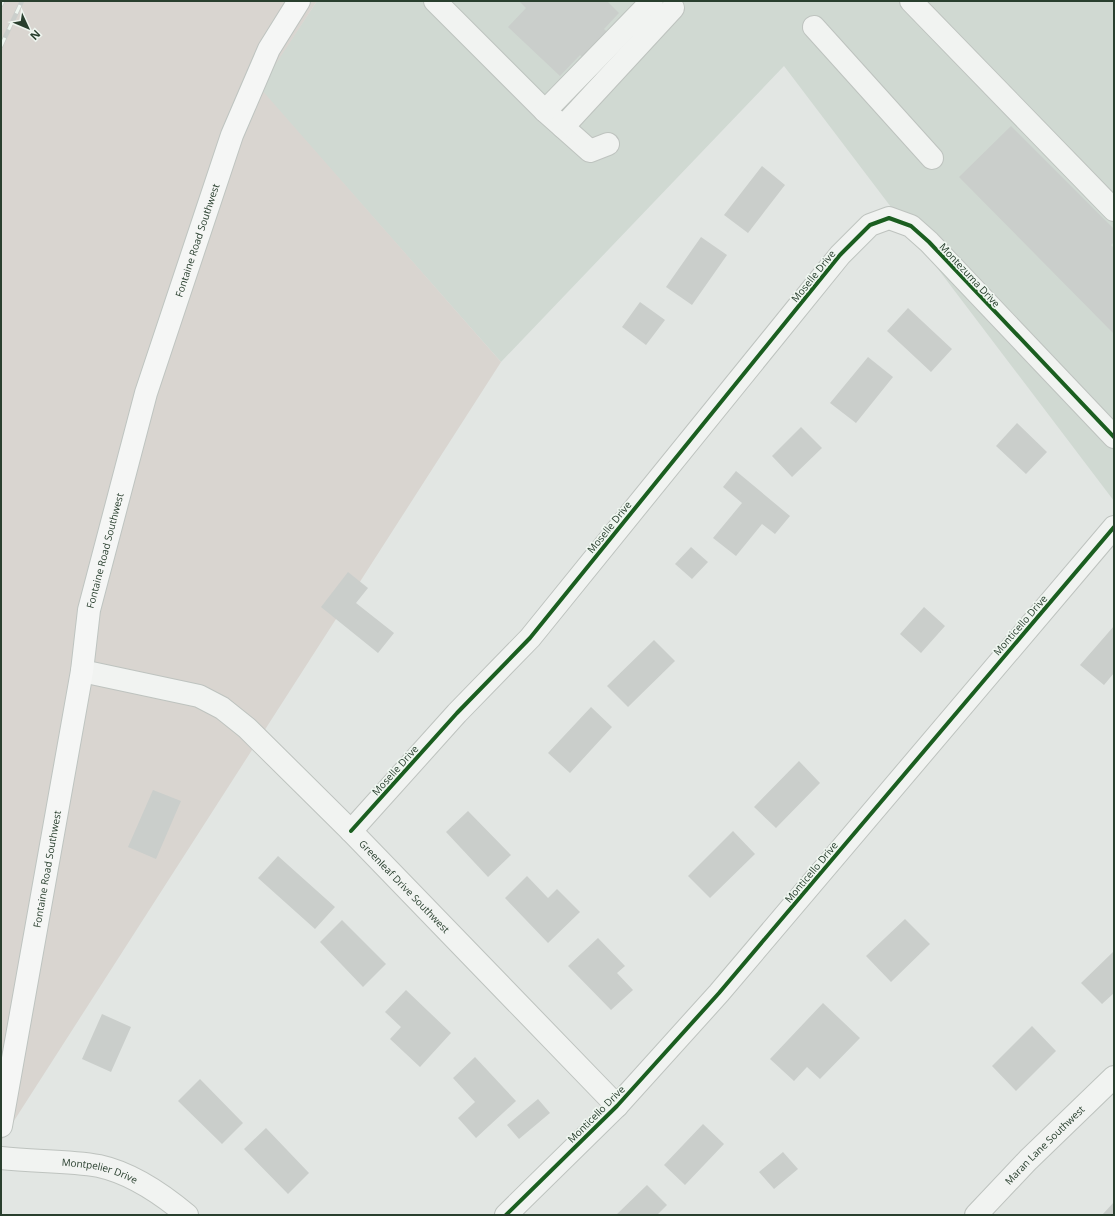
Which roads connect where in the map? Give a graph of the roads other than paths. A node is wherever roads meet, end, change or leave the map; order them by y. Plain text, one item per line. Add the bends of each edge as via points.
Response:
1 (299, 1) edge
2 (435, 1) edge
3 (637, 1) edge
4 (652, 1) edge
5 (911, 1) edge
6 (670, 6) edge
7 (814, 27) dead end
8 (550, 115) junction
9 (608, 144) dead end
10 (932, 158) dead end
11 (1114, 210) edge
12 (870, 225) joint
13 (1114, 437) edge
14 (1114, 527) edge
15 (82, 672) junction
16 (351, 831) junction
17 (1114, 1077) edge
18 (617, 1106) junction
19 (1, 1126) edge
20 (1, 1158) edge
21 (187, 1215) edge
22 (506, 1215) edge
23 (976, 1215) edge

1 - 15 main road, Fontaine Road Southwest via 269,49 232,135 146,392 89,610
2 - 8 street
3 - 8 street via 609,34
4 - 8 street
5 - 11 street
6 - 8 street
7 - 10 street
8 - 9 street via 590,151
12 - 13 street, Montezuma Drive via 889,218 911,226
12 - 16 street, Moselle Drive via 840,255 530,638 457,713
14 - 18 street, Monticello Drive via 724,987
15 - 16 street, Greenleaf Drive Southwest via 199,696 222,708 247,728
15 - 19 main road, Fontaine Road Southwest
16 - 18 street, Greenleaf Drive Southwest
17 - 23 street, Maran Lane Southwest via 1028,1160
18 - 22 street, Monticello Drive
20 - 21 street, Montpelier Drive via 106,1168 142,1184 175,1204

